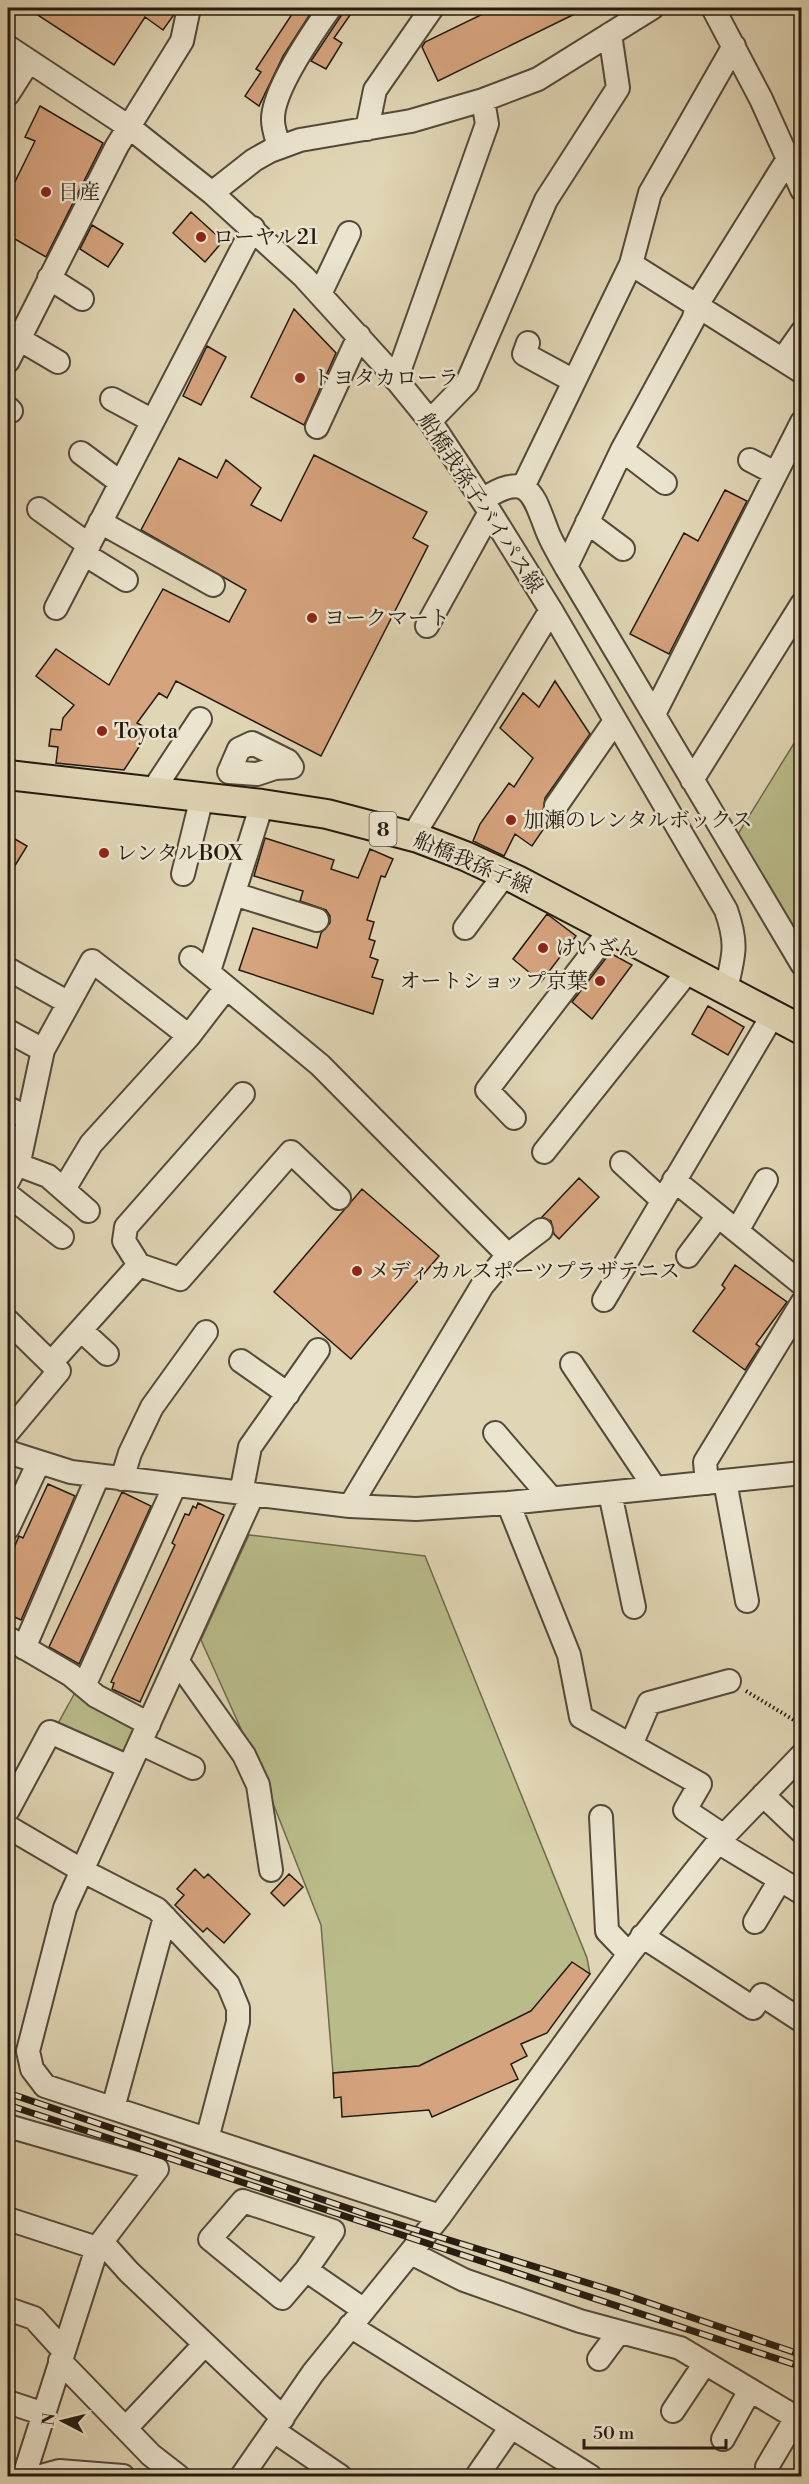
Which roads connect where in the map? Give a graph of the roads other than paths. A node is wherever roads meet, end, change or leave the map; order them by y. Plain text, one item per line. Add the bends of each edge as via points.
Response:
1 (189, 8) edge
2 (330, 8) edge
3 (432, 8) edge
4 (652, 8) edge
5 (713, 8) edge
6 (610, 34) junction
7 (734, 46) junction
8 (8, 47) edge
9 (29, 61) junction
10 (8, 94) edge
11 (483, 100) junction
12 (129, 127) junction
13 (367, 129) junction
14 (279, 147) junction
15 (788, 159) junction
16 (801, 190) edge
17 (212, 193) junction
18 (253, 228) junction
19 (349, 233) dead end
20 (631, 264) junction
21 (49, 278) junction
22 (320, 294) junction
23 (82, 298) dead end
24 (697, 307) junction
25 (801, 332) edge
26 (359, 336) junction
27 (19, 339) junction
28 (528, 344) dead end
29 (783, 359) junction
30 (8, 362) edge
31 (57, 362) dead end
32 (801, 372) edge
33 (396, 380) junction
34 (574, 381) junction
35 (112, 399) dead end
36 (153, 421) junction
37 (430, 421) junction
38 (801, 422) edge
39 (317, 427) dead end
40 (622, 450) junction
41 (81, 453) dead end
42 (750, 460) dead end
43 (775, 473) junction
44 (121, 483) junction
45 (665, 483) dead end
46 (523, 488) junction
47 (486, 506) junction
48 (39, 509) dead end
49 (100, 522) junction
50 (587, 522) junction
51 (86, 549) junction
52 (623, 549) dead end
53 (566, 567) junction
54 (126, 580) dead end
55 (213, 585) dead end
56 (801, 604) edge
57 (56, 608) dead end
58 (551, 610) junction
59 (427, 626) dead end
60 (654, 714) junction
61 (200, 718) dead end
62 (615, 721) junction
63 (8, 775) edge
64 (692, 780) junction
65 (152, 792) junction
66 (202, 797) junction
67 (262, 804) junction
68 (556, 806) dead end
69 (418, 838) junction
70 (183, 874) dead end
71 (506, 874) junction
72 (234, 894) junction
73 (317, 920) dead end
74 (465, 928) dead end
75 (611, 929) junction
76 (801, 964) edge
77 (8, 969) edge
78 (689, 970) junction
79 (226, 988) junction
80 (726, 989) junction
81 (69, 1003) junction
82 (774, 1013) junction
83 (801, 1030) edge
84 (8, 1031) edge
85 (189, 1036) junction
86 (43, 1050) junction
87 (243, 1094) dead end
88 (8, 1108) edge
89 (28, 1118) junction
90 (514, 1118) dead end
91 (544, 1152) dead end
92 (622, 1163) dead end
93 (10, 1177) edge
94 (674, 1180) junction
95 (766, 1180) dead end
96 (64, 1189) junction
97 (8, 1195) edge
98 (339, 1198) dead end
99 (662, 1200) junction
100 (88, 1210) dead end
101 (718, 1216) junction
102 (541, 1230) dead end
103 (737, 1231) junction
104 (62, 1237) dead end
105 (508, 1255) junction
106 (688, 1256) dead end
107 (139, 1265) junction
108 (801, 1284) edge
109 (604, 1300) dead end
110 (801, 1303) edge
111 (8, 1321) edge
112 (81, 1330) junction
113 (206, 1332) dead end
114 (318, 1350) dead end
115 (107, 1354) dead end
116 (241, 1361) dead end
117 (51, 1363) junction
118 (572, 1364) dead end
119 (288, 1394) junction
120 (8, 1432) edge
121 (495, 1433) dead end
122 (8, 1452) edge
123 (38, 1464) junction
124 (801, 1473) edge
125 (98, 1476) junction
126 (122, 1479) junction
127 (716, 1482) junction
128 (175, 1485) junction
129 (655, 1488) junction
130 (610, 1492) junction
131 (247, 1494) junction
132 (551, 1498) junction
133 (508, 1503) junction
134 (350, 1506) junction
135 (8, 1528) edge
136 (747, 1601) dead end
137 (634, 1607) dead end
138 (16, 1643) edge
139 (178, 1662) junction
140 (729, 1681) road end
141 (84, 1686) junction
142 (140, 1727) junction
143 (631, 1745) junction
144 (801, 1755) edge
145 (129, 1767) junction
146 (193, 1768) dead end
147 (763, 1795) junction
148 (8, 1810) edge
149 (601, 1817) dead end
150 (8, 1827) edge
151 (801, 1832) edge
152 (721, 1839) junction
153 (271, 1870) dead end
154 (82, 1871) junction
155 (780, 1880) junction
156 (801, 1893) edge
157 (165, 1917) junction
158 (755, 1922) dead end
159 (636, 1945) junction
160 (801, 2021) edge
161 (113, 2108) junction
162 (8, 2126) edge
163 (207, 2139) junction
164 (440, 2216) junction
165 (8, 2218) edge
166 (100, 2245) junction
167 (411, 2253) junction
168 (306, 2270) junction
169 (8, 2309) edge
170 (357, 2318) junction
171 (619, 2332) junction
172 (205, 2344) junction
173 (62, 2356) junction
174 (598, 2359) dead end
175 (705, 2363) junction
176 (750, 2390) junction
177 (8, 2402) edge
178 (673, 2411) dead end
179 (44, 2414) junction
180 (799, 2420) edge
181 (278, 2424) junction
182 (511, 2427) junction
183 (126, 2428) junction
184 (723, 2439) dead end
185 (151, 2455) junction
186 (767, 2467) dead end
187 (24, 2476) edge
188 (41, 2476) edge
189 (123, 2476) edge
190 (134, 2476) edge
191 (178, 2476) edge
192 (242, 2476) edge
193 (340, 2476) edge
194 (477, 2476) edge
195 (590, 2476) edge

1 - 12 street via 182,41
2 - 14 street via 276,99 273,120
3 - 13 street via 375,90
4 - 6 street
5 - 7 street
6 - 11 street via 538,79
6 - 37 street via 618,88 546,200 466,383
7 - 15 street
7 - 20 street via 650,194
8 - 9 street, 船橋我孫子バイパス線
9 - 10 street
9 - 12 street, 船橋我孫子バイパス線
11 - 13 street
11 - 33 street via 487,124
12 - 17 street, 船橋我孫子バイパス線
12 - 21 street
13 - 14 street
14 - 17 street via 254,160
15 - 16 street
15 - 24 street
17 - 18 street, 船橋我孫子バイパス線
18 - 22 street, 船橋我孫子バイパス線
18 - 36 street
19 - 22 street
20 - 24 street
20 - 34 street
21 - 23 street
21 - 27 street
22 - 26 street, 船橋我孫子バイパス線
24 - 29 street
24 - 40 street
25 - 29 street
26 - 33 street, 船橋我孫子バイパス線
26 - 39 street
27 - 30 street
27 - 31 street
28 - 34 street via 524,354
29 - 32 street
33 - 37 street, 船橋我孫子バイパス線
34 - 46 street
35 - 36 street
36 - 44 street
37 - 47 street, 船橋我孫子バイパス線
38 - 43 street
40 - 45 street
40 - 50 street
41 - 44 street
42 - 43 street
43 - 60 street
44 - 49 street
46 - 47 street via 501,488
46 - 53 street via 533,495
47 - 58 street, 船橋我孫子バイパス線
47 - 59 street
48 - 51 street
49 - 51 street
49 - 55 street
50 - 52 street
50 - 53 street
51 - 54 street
51 - 57 street
53 - 60 street
56 - 64 street
58 - 62 street, 船橋我孫子バイパス線
58 - 69 street via 419,826
60 - 64 street
61 - 65 street
62 - 68 street
62 - 80 street, 船橋我孫子バイパス線 via 726,910 734,932 734,954
63 - 65 main road, 船橋我孫子線 / 8
64 - 76 street
65 - 66 main road, 船橋我孫子線 / 8
66 - 67 main road, 船橋我孫子線 / 8
66 - 70 street
67 - 69 main road, 船橋我孫子線 / 8 via 327,814
67 - 72 street
69 - 71 main road, 船橋我孫子線 / 8
71 - 74 street
71 - 75 main road, 船橋我孫子線 / 8
72 - 73 street
72 - 79 street via 200,963
75 - 78 main road, 船橋我孫子線 / 8
75 - 90 street via 487,1090
77 - 81 street
78 - 80 main road, 船橋我孫子線 / 8
78 - 91 street
79 - 85 street
79 - 105 street via 320,1065
80 - 82 main road, 船橋我孫子線 / 8
81 - 85 street via 92,961
81 - 86 street
82 - 83 main road, 船橋我孫子線 / 8
82 - 94 street
84 - 86 street
85 - 96 street via 91,1144
86 - 89 street
87 - 107 street via 126,1227 124,1241
88 - 89 street
89 - 93 street
92 - 99 street
93 - 96 street via 48,1176
94 - 99 street
94 - 101 street
95 - 103 street
96 - 100 street
97 - 104 street
98 - 107 street via 291,1152 180,1279
99 - 109 street
101 - 103 street
101 - 106 street
102 - 105 street
103 - 108 street
105 - 134 street via 482,1286
107 - 112 street
110 - 127 street via 705,1462
111 - 117 street
112 - 115 street
112 - 117 street
113 - 126 street via 152,1407
114 - 119 street
116 - 119 street
117 - 120 street via 59,1371
118 - 129 street
119 - 131 street via 250,1447
121 - 132 street
122 - 123 street
123 - 125 street
123 - 135 street
124 - 127 street
125 - 126 street
125 - 138 street
126 - 128 street
127 - 129 street
127 - 136 street
128 - 131 street
128 - 141 street
129 - 130 street
130 - 132 street
130 - 137 street
131 - 134 street
131 - 139 street
132 - 133 street
133 - 134 street via 416,1509
133 - 143 street via 569,1655 581,1717
138 - 141 street
139 - 142 street
139 - 153 street via 244,1755 258,1785
140 - 143 street via 649,1703
141 - 142 street
142 - 145 street
142 - 146 street
143 - 152 street via 700,1784 685,1810
144 - 147 street
145 - 148 street via 50,1732
145 - 154 street
147 - 151 street
147 - 152 street
149 - 159 street via 607,1931
150 - 154 street
152 - 155 street
152 - 159 street
154 - 157 street via 157,1909
154 - 161 street via 65,1908 28,2051 32,2069 45,2086
155 - 156 street
155 - 158 street
157 - 161 street
157 - 163 street via 228,1984 238,2008 238,2022
159 - 160 street via 753,2008 762,1995
159 - 164 street
161 - 163 street
162 - 166 street via 157,2169
163 - 164 street
164 - 167 street
165 - 166 street
166 - 172 street
166 - 173 street
167 - 170 street
167 - 171 street via 464,2280
168 - 168 street via 282,2298 210,2239 243,2201 333,2231
168 - 170 street
169 - 173 street via 34,2318
170 - 181 street
170 - 182 street
171 - 174 street
171 - 175 street via 680,2348
172 - 181 street
172 - 183 street
173 - 179 street
173 - 183 street
175 - 176 street
175 - 178 street
176 - 180 street
176 - 184 street
177 - 179 street
179 - 187 street
180 - 186 street
181 - 192 street
181 - 193 street
182 - 194 street
182 - 195 street
183 - 185 street
185 - 190 street
185 - 191 street
188 - 189 street via 59,2471

